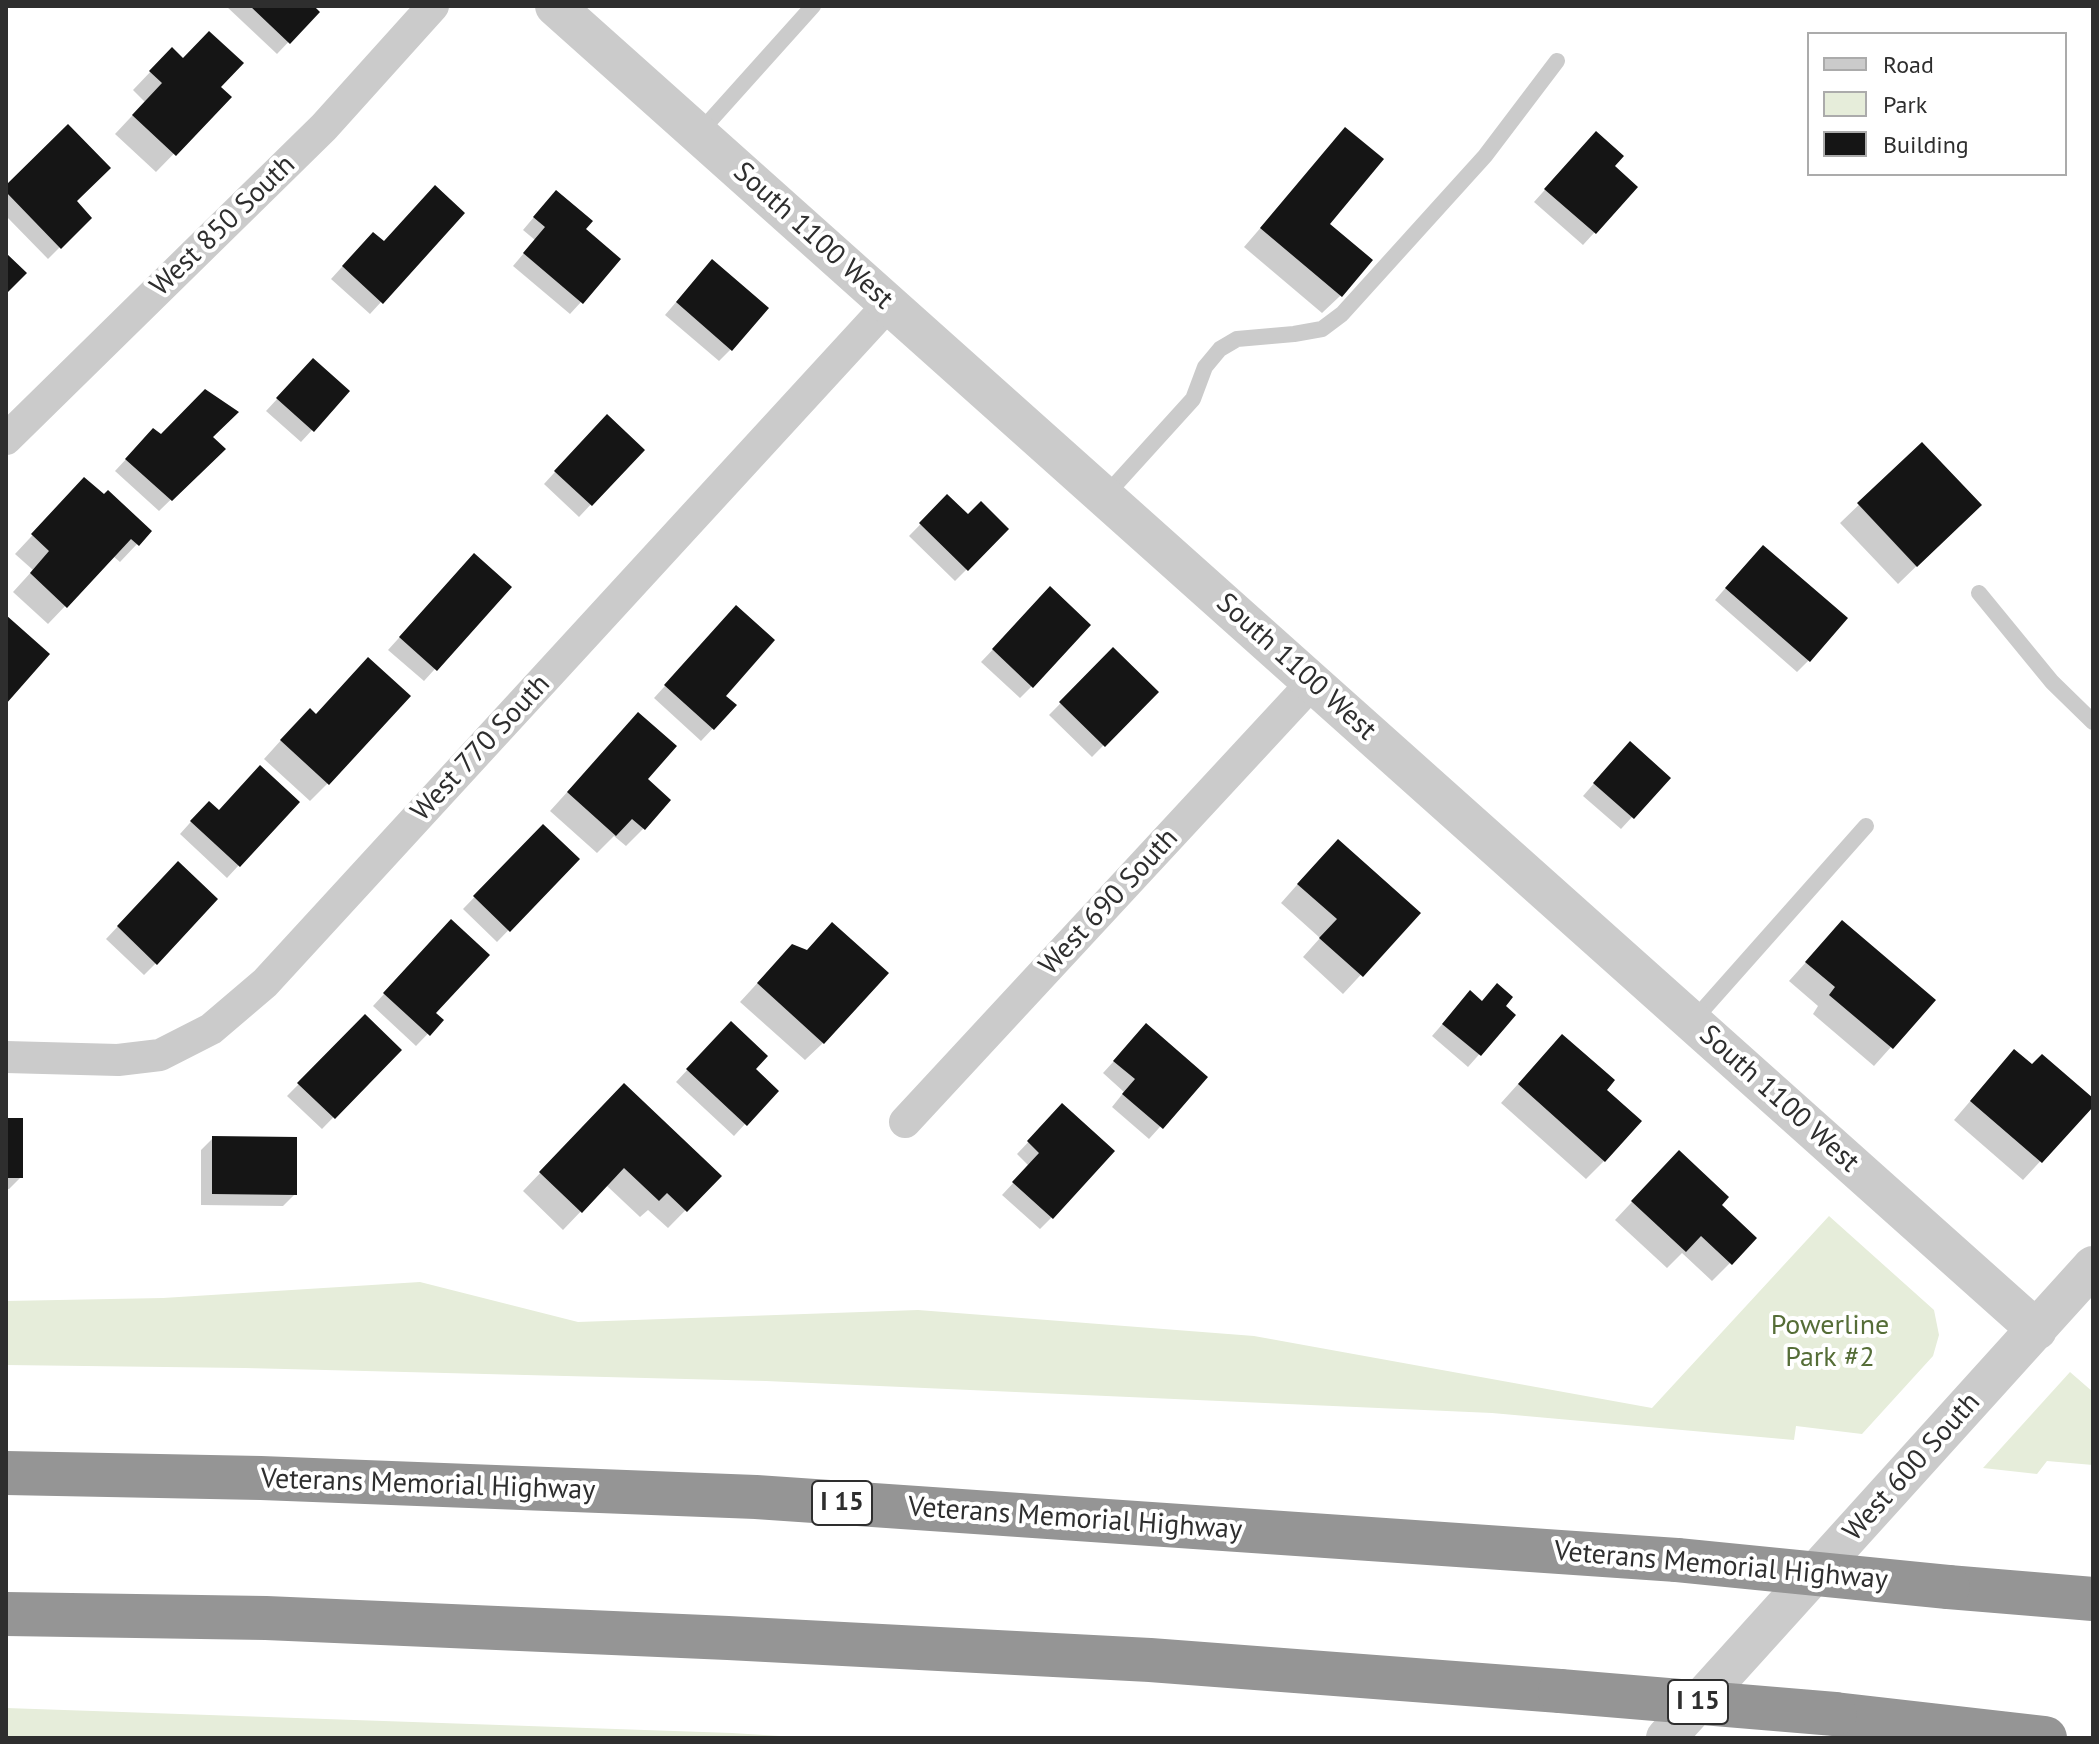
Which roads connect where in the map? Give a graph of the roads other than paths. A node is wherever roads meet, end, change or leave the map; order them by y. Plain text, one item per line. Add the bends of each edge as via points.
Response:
1 (433, 6) edge
2 (555, 6) edge
3 (813, 6) edge
4 (1557, 61) dead end
5 (699, 134) junction
6 (889, 304) junction
7 (6, 439) edge
8 (1105, 496) junction
9 (1979, 593) dead end
10 (1313, 682) junction
11 (2093, 722) edge
12 (1866, 826) dead end
13 (1692, 1022) junction
14 (6, 1057) edge
15 (905, 1122) dead end
16 (2093, 1266) edge
17 (2037, 1330) junction
18 (6, 1473) edge
19 (2093, 1599) edge
20 (6, 1614) edge
21 (1666, 1738) edge
22 (2045, 1738) edge

1 - 7 street, West 850 South via 324,127
2 - 5 street, South 1100 West
3 - 5 lane
4 - 8 lane via 1485,156 1342,314 1322,329 1237,339 1220,349 1205,367 1193,399
5 - 6 street, South 1100 West
6 - 8 street, South 1100 West
6 - 14 street, West 770 South via 265,983 211,1029 160,1055 118,1060
8 - 10 street, South 1100 West
9 - 11 lane via 2052,682
10 - 13 street, South 1100 West
10 - 15 street, West 690 South
12 - 13 lane
13 - 17 street, South 1100 West
16 - 17 street, West 600 South
17 - 21 street, West 600 South
18 - 19 highway, Veterans Memorial Highway / I 15, bridge via 756,1497 1677,1560
20 - 22 highway, I 15, bridge via 266,1618 1150,1660 1835,1714

